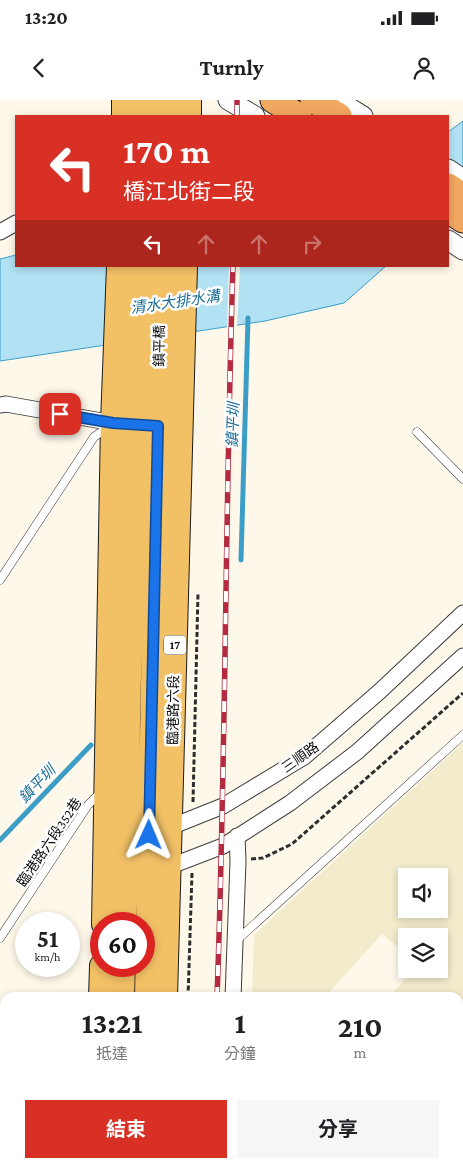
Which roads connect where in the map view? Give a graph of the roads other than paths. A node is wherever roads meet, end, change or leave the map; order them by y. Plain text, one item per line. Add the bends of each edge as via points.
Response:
1 (124, 100) edge
2 (145, 100) edge
3 (166, 100) edge
4 (189, 100) edge
5 (228, 100) edge
6 (274, 100) edge
7 (313, 100) edge
8 (337, 100) edge
9 (124, 115) edge
10 (144, 115) edge
11 (165, 115) edge
12 (189, 115) edge
13 (253, 115) edge
14 (297, 115) edge
15 (337, 115) edge
16 (361, 115) edge
17 (449, 170) edge
18 (463, 179) edge
19 (449, 187) edge
20 (463, 196) edge
21 (449, 211) edge
22 (463, 220) edge
23 (15, 224) edge
24 (0, 232) edge
25 (449, 241) edge
26 (463, 250) edge
27 (119, 267) edge
28 (139, 267) edge
29 (161, 267) edge
30 (185, 267) edge
31 (0, 405) edge
32 (124, 423) junction
33 (169, 424) junction
34 (417, 432) dead end
35 (463, 479) edge
36 (0, 580) edge
37 (463, 613) edge
38 (463, 656) edge
39 (463, 734) edge
40 (106, 788) junction
41 (149, 835) junction
42 (237, 836) junction
43 (106, 852) junction
44 (159, 871) junction
45 (115, 888) junction
46 (108, 912) edge
47 (121, 912) edge
48 (0, 938) edge
49 (235, 942) junction
50 (102, 977) edge
51 (123, 977) edge
52 (101, 992) edge
53 (122, 992) edge
54 (148, 992) edge
55 (165, 992) edge
56 (233, 992) edge

1 - 9 main road
2 - 10 main road
3 - 11 main road
4 - 12 main road
5 - 13 street
6 - 14 highway
7 - 15 highway
8 - 16 street
17 - 18 street
19 - 20 highway
21 - 22 highway
23 - 24 street
25 - 26 street
27 - 32 main road, 17
28 - 32 main road, 鎮平橋 / 17
29 - 33 main road, 鎮平橋 / 17
30 - 33 main road, 鎮平橋 / 17
31 - 32 street
32 - 33 street
32 - 36 lane via 94,437
32 - 40 main road, 臨港路六段 / 17
32 - 41 main road, 臨港路六段 / 17 via 128,718
33 - 41 main road, 臨港路六段 / 17
34 - 35 lane
37 - 41 street, 三順路 via 304,757 223,806
38 - 42 street via 357,752 290,803
39 - 49 lane
40 - 43 main road, 臨港路六段 / 17
40 - 48 lane, 臨港路六段352巷 via 88,805
41 - 43 street, 三順路
41 - 44 main road, 臨港路六段 / 17
41 - 45 main road, 臨港路六段 / 17
42 - 44 street via 223,846
42 - 49 street
43 - 45 main road, 臨港路六段 / 17
44 - 45 street
44 - 54 main road, 臨港路六段 / 17
44 - 55 main road, 臨港路六段 / 17
45 - 46 main road, 臨港路六段 / 17
45 - 47 main road, 臨港路六段 / 17
49 - 56 street
50 - 52 main road
51 - 53 main road

